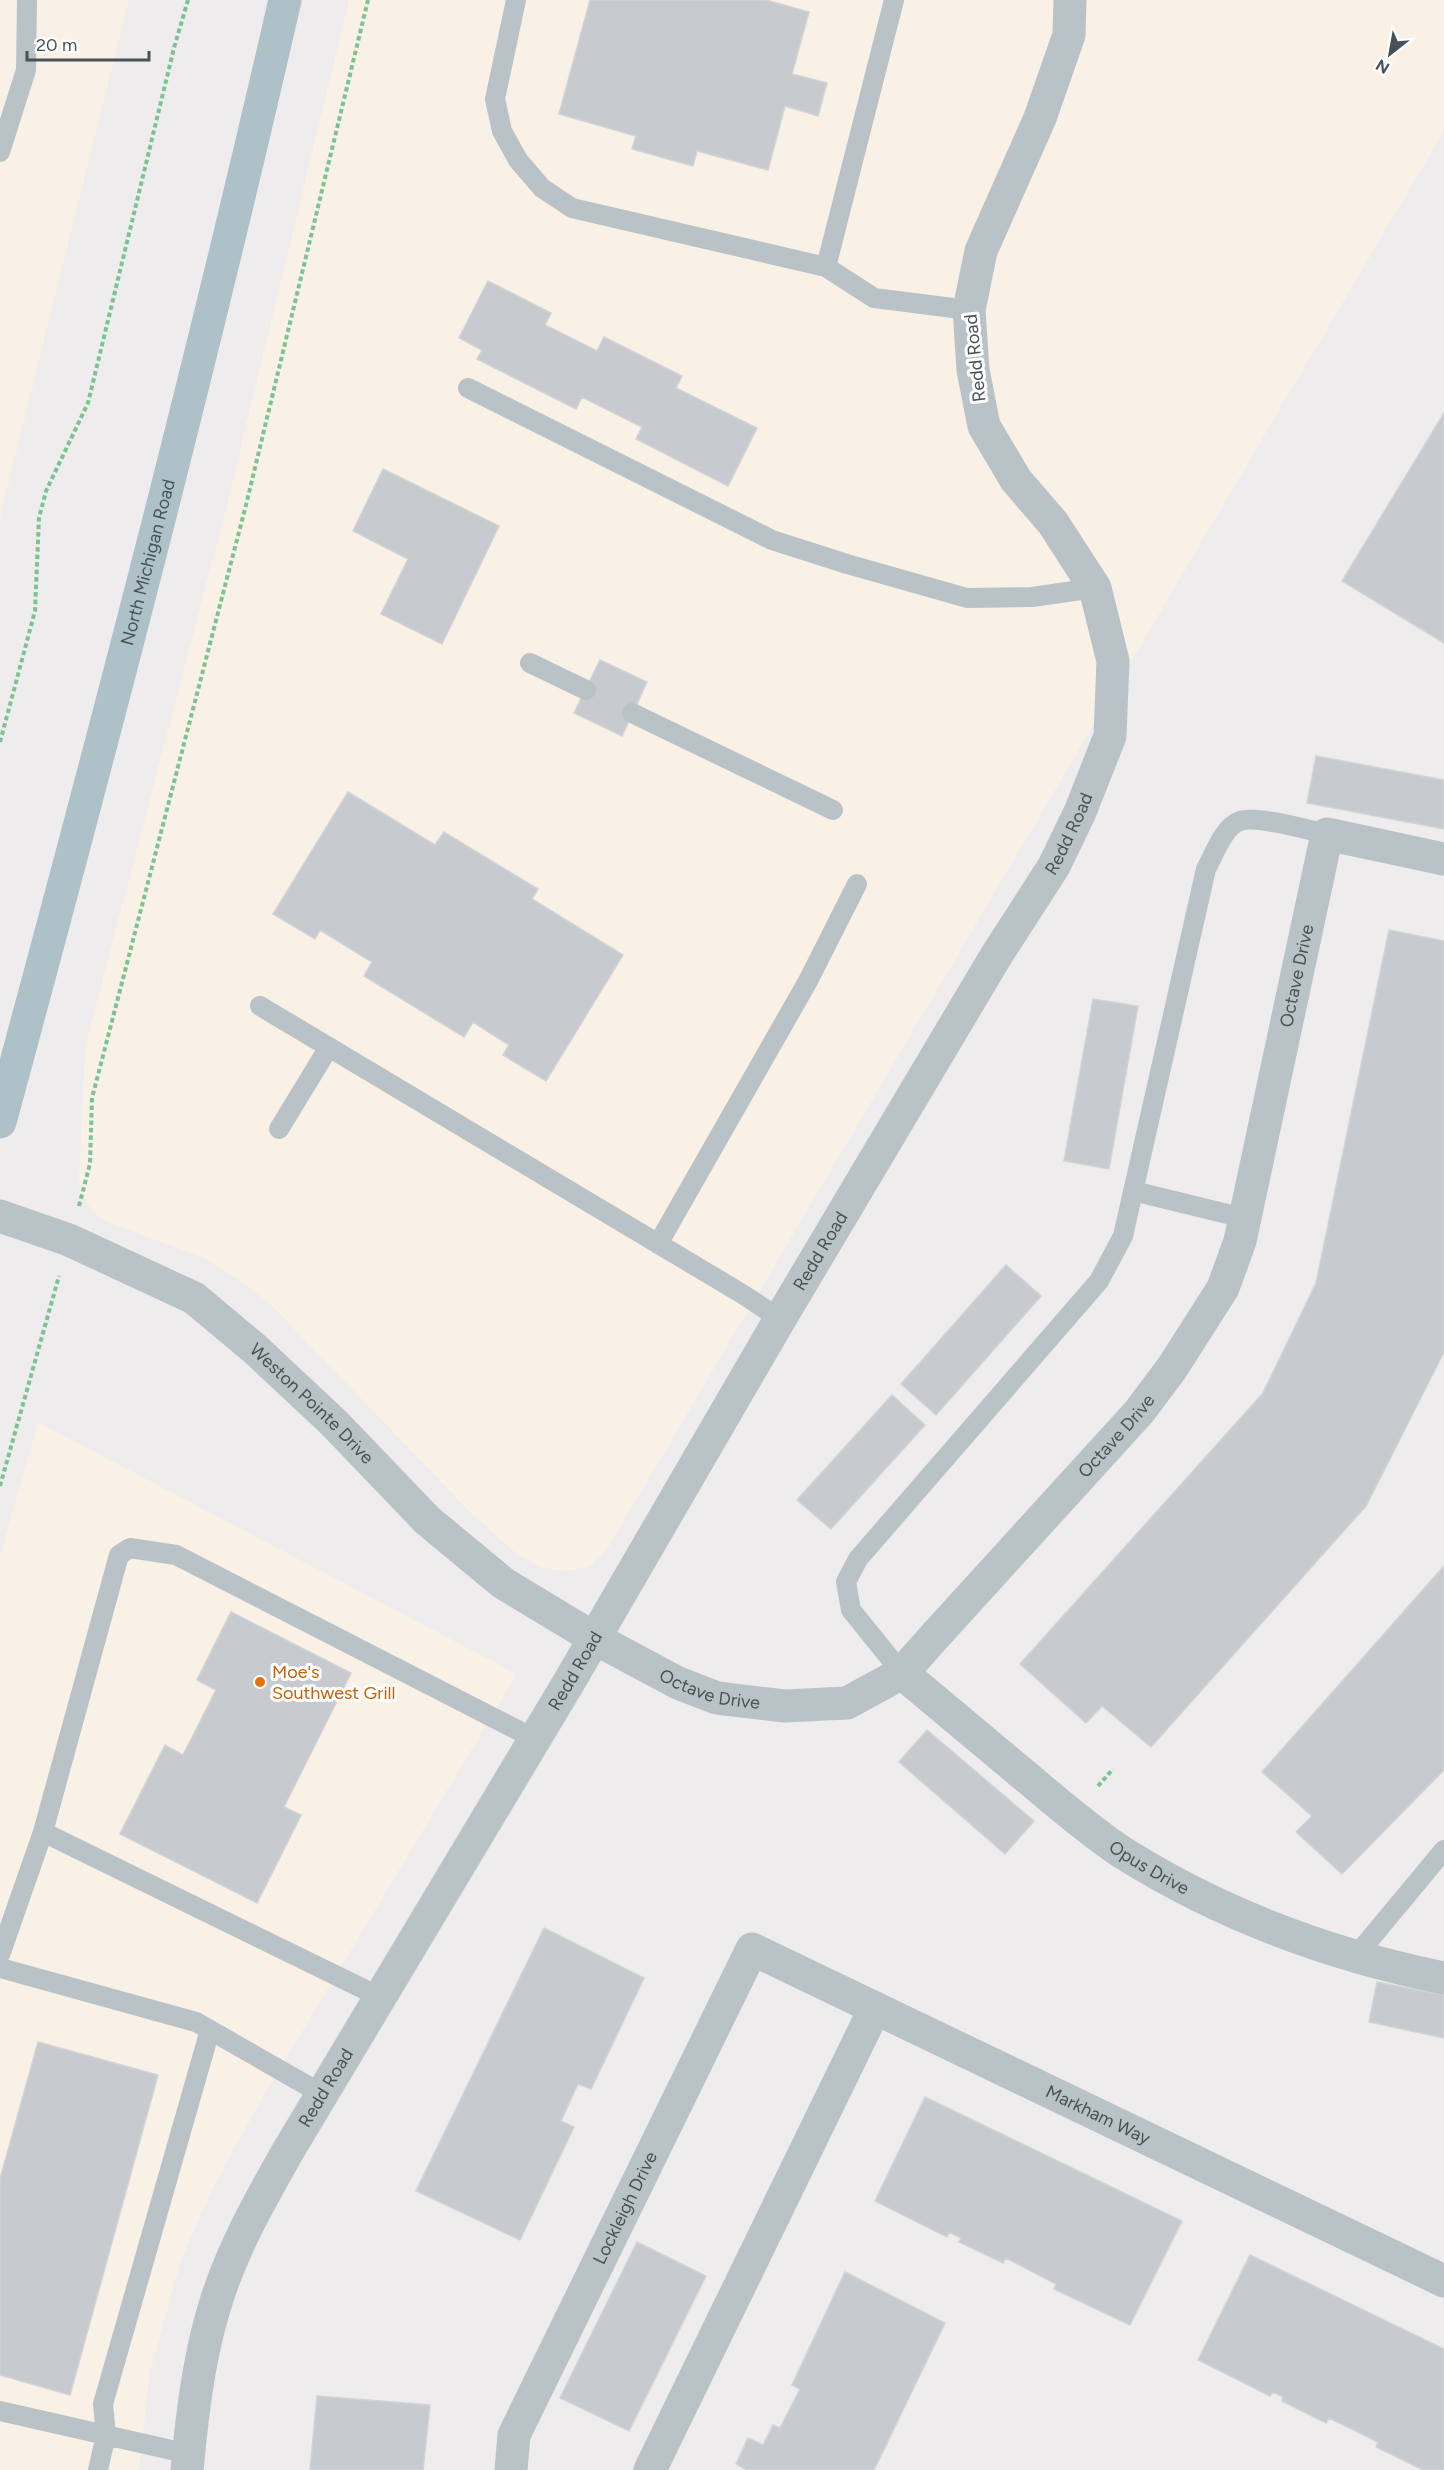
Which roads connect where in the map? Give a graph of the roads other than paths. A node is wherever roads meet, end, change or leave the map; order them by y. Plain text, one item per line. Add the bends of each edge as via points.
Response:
1 (27, 0) edge
2 (285, 0) edge
3 (516, 0) edge
4 (894, 0) edge
5 (1070, 0) edge
6 (0, 152) edge
7 (826, 267) junction
8 (969, 310) junction
9 (468, 388) dead end
10 (1095, 588) junction
11 (530, 663) dead end
12 (586, 690) dead end
13 (632, 713) dead end
14 (834, 810) dead end
15 (1327, 834) junction
16 (1444, 860) edge
17 (856, 884) dead end
18 (260, 1006) dead end
19 (329, 1047) junction
20 (0, 1122) edge
21 (279, 1129) dead end
22 (1133, 1191) junction
23 (0, 1216) edge
24 (1244, 1218) junction
25 (658, 1244) junction
26 (780, 1319) junction
27 (594, 1638) junction
28 (902, 1673) junction
29 (534, 1739) junction
30 (43, 1832) junction
31 (1444, 1850) edge
32 (752, 1949) joint
33 (0, 1955) edge
34 (1355, 1957) junction
35 (0, 1968) edge
36 (1444, 1978) edge
37 (380, 1997) junction
38 (875, 2008) junction
39 (210, 2030) junction
40 (322, 2094) junction
41 (1444, 2281) edge
42 (0, 2411) edge
43 (106, 2435) junction
44 (188, 2462) edge
45 (98, 2470) edge
46 (511, 2470) edge
47 (650, 2470) edge

1 - 6 lane via 26,70
2 - 20 main road, North Michigan Road via 111,712
3 - 7 lane via 495,99 502,131 518,160 542,188 572,208
4 - 7 lane
5 - 8 street, Redd Road via 1069,35 1040,118 981,251
7 - 8 lane via 874,298
8 - 10 street, Redd Road via 973,369 984,426 1016,480 1053,524
9 - 10 lane via 793,547 967,598 1032,597
10 - 26 street, Redd Road via 1113,661 1110,736 1080,812 1054,866 996,956
11 - 12 lane
13 - 14 lane
15 - 16 street
15 - 22 lane via 1255,820 1239,821 1228,831 1206,869
15 - 24 street, Octave Drive
17 - 25 lane via 808,981
18 - 19 lane
19 - 21 lane
19 - 25 lane
22 - 24 lane
22 - 28 lane via 1123,1236 1100,1281 858,1559 846,1582 851,1611
23 - 27 street, Weston Pointe Drive via 69,1240 194,1298 334,1423 427,1520 503,1583
24 - 28 street, Octave Drive via 1223,1288 1139,1412
25 - 26 lane
26 - 27 street, Redd Road
27 - 28 street, Octave Drive via 678,1683 717,1698 785,1706 847,1703
27 - 29 street, Redd Road
28 - 34 street, Opus Drive via 1119,1850 1188,1891
29 - 30 lane via 176,1555 130,1548 119,1554
29 - 37 street, Redd Road
30 - 33 lane
30 - 37 lane
31 - 34 lane
32 - 38 street, Markham Way
32 - 46 street, Lockleigh Drive via 514,2435
34 - 36 street, Opus Drive
35 - 39 lane via 196,2022
37 - 40 street, Redd Road
38 - 41 street, Markham Way
38 - 47 street
39 - 40 lane
39 - 43 lane via 103,2404
40 - 44 street, Redd Road via 252,2215 227,2270 201,2364
42 - 43 lane
43 - 44 lane
43 - 45 lane

